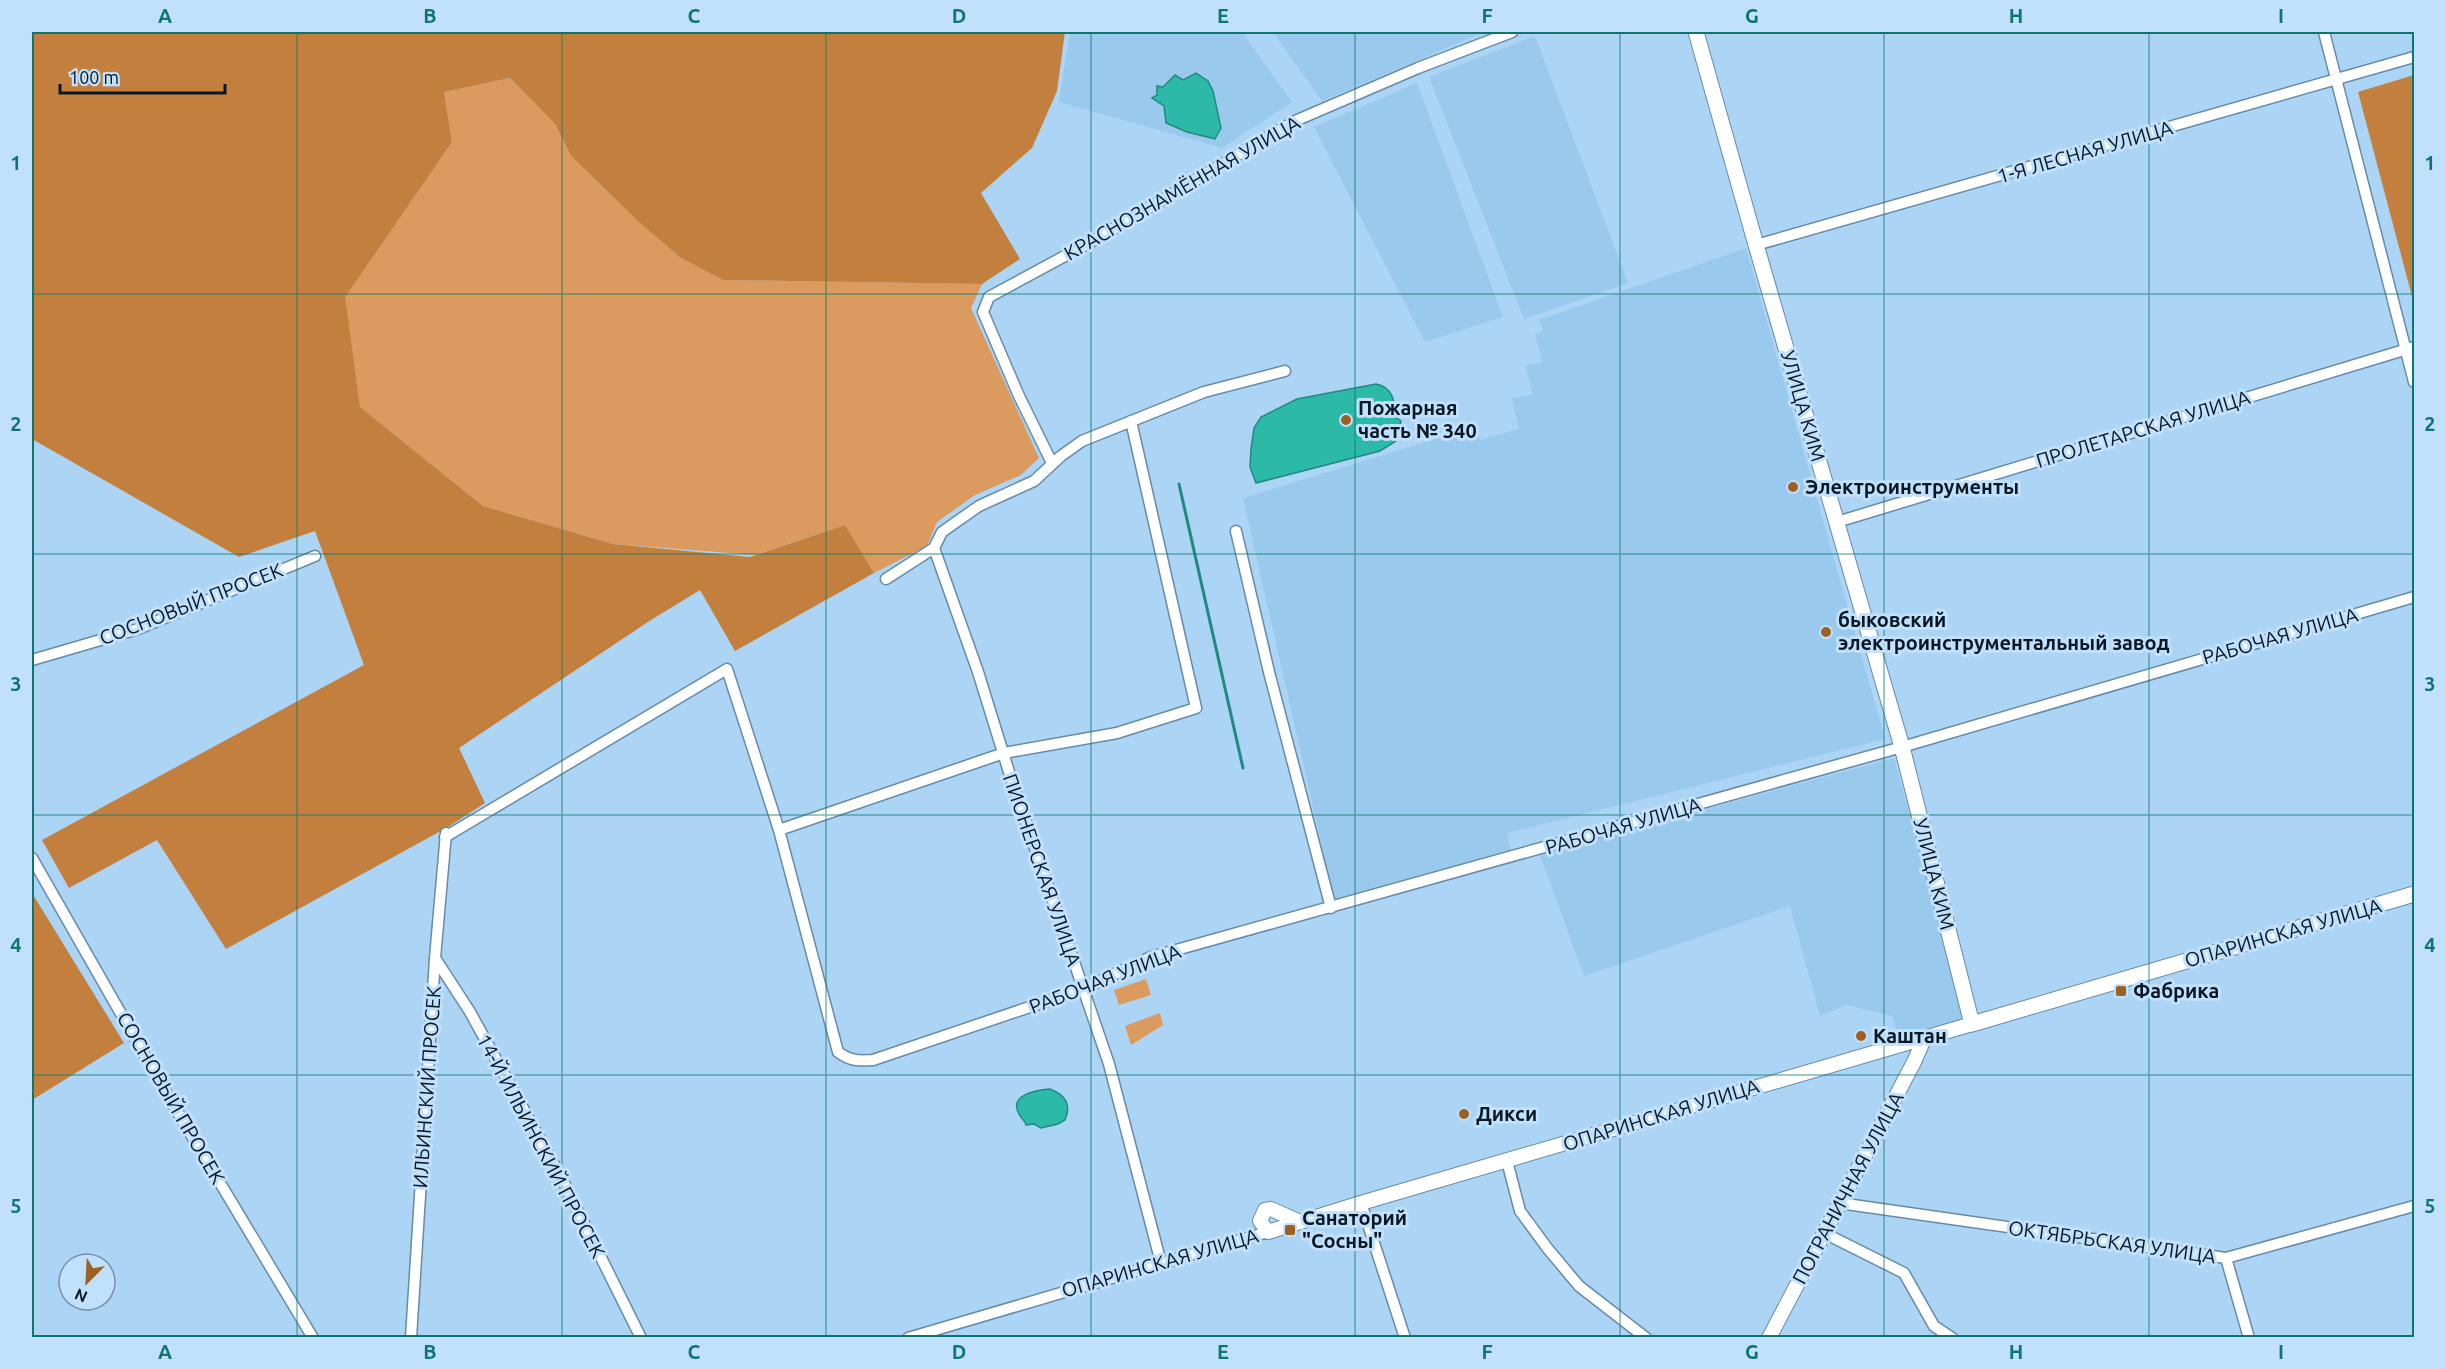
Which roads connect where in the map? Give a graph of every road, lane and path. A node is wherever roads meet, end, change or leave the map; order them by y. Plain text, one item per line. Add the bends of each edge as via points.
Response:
1 (1512, 32) edge
2 (1696, 32) edge
3 (2324, 32) edge
4 (2415, 57) edge
5 (2337, 80) junction
6 (1756, 245) junction
7 (2410, 348) edge
8 (1285, 370) dead end
9 (2415, 382) edge
10 (1131, 421) junction
11 (1052, 463) junction
12 (1837, 522) junction
13 (1236, 531) dead end
14 (934, 548) junction
15 (315, 556) dead end
16 (886, 579) dead end
17 (2415, 597) edge
18 (32, 660) edge
19 (1902, 747) junction
20 (1004, 753) junction
21 (779, 830) junction
22 (32, 858) edge
23 (2415, 894) edge
24 (1330, 908) junction
25 (435, 958) junction
26 (1083, 989) junction
27 (1972, 1024) junction
28 (1925, 1037) junction
29 (1507, 1161) junction
30 (1361, 1203) junction
31 (1839, 1203) junction
32 (2415, 1206) edge
33 (1300, 1222) junction
34 (1268, 1232) junction
35 (1824, 1233) junction
36 (2226, 1258) junction
37 (1161, 1263) junction
38 (313, 1338) edge
39 (411, 1338) edge
40 (641, 1338) edge
41 (908, 1338) edge
42 (1405, 1338) edge
43 (1646, 1338) edge
44 (1768, 1338) edge
45 (1952, 1338) edge
46 (2249, 1338) edge

1 - 11 street, КРАСНОЗНАМЁННАЯ УЛИЦА via 1295,121 1100,237 989,297 983,312
2 - 6 main road, УЛИЦА КИМ
3 - 5 street
4 - 5 street, 1-Я ЛЕСНАЯ УЛИЦА
5 - 6 street, 1-Я ЛЕСНАЯ УЛИЦА
5 - 7 street
6 - 12 main road, УЛИЦА КИМ
7 - 9 street
7 - 12 street, ПРОЛЕТАРСКАЯ УЛИЦА
8 - 10 street via 1204,392
10 - 11 street via 1082,441
10 - 20 street via 1196,708 1117,733
11 - 14 street via 1034,481 979,506 942,532
12 - 19 main road, УЛИЦА КИМ
13 - 24 street
14 - 16 street
14 - 20 street, ПИОНЕРСКАЯ УЛИЦА
15 - 18 street, СОСНОВЫЙ ПРОСЕК via 138,629
17 - 19 street, РАБОЧАЯ УЛИЦА
19 - 24 street, РАБОЧАЯ УЛИЦА
19 - 27 main road, УЛИЦА КИМ
20 - 21 street
20 - 26 street, ПИОНЕРСКАЯ УЛИЦА
21 - 25 street, ИЛЬИНСКИЙ ПРОСЕК via 727,669 445,835
21 - 26 street, РАБОЧАЯ УЛИЦА via 838,1052 846,1058 873,1060
22 - 38 street, СОСНОВЫЙ ПРОСЕК
23 - 27 main road, ОПАРИНСКАЯ УЛИЦА
24 - 26 street, РАБОЧАЯ УЛИЦА via 1151,957
25 - 39 street, ИЛЬИНСКИЙ ПРОСЕК
25 - 40 street, 14-Й ИЛЬИНСКИЙ ПРОСЕК via 470,1012 563,1180
26 - 37 street, ПИОНЕРСКАЯ УЛИЦА via 1109,1064
27 - 28 street, ОПАРИНСКАЯ УЛИЦА
28 - 29 street, ОПАРИНСКАЯ УЛИЦА
28 - 31 street, ПОГРАНИЧНАЯ УЛИЦА
29 - 30 street, ОПАРИНСКАЯ УЛИЦА
29 - 43 street via 1520,1211 1548,1249 1579,1286
30 - 33 street, ОПАРИНСКАЯ УЛИЦА
30 - 42 street
31 - 35 street, ПОГРАНИЧНАЯ УЛИЦА
31 - 36 street, ОКТЯБРЬСКАЯ УЛИЦА
32 - 36 street, ОКТЯБРЬСКАЯ УЛИЦА
33 - 34 street, ОПАРИНСКАЯ УЛИЦА
33 - 34 street via 1278,1210 1264,1210 1260,1221
34 - 37 street, ОПАРИНСКАЯ УЛИЦА
35 - 44 street, ПОГРАНИЧНАЯ УЛИЦА
35 - 45 street via 1904,1273 1934,1326
36 - 46 street
37 - 41 street, ОПАРИНСКАЯ УЛИЦА

